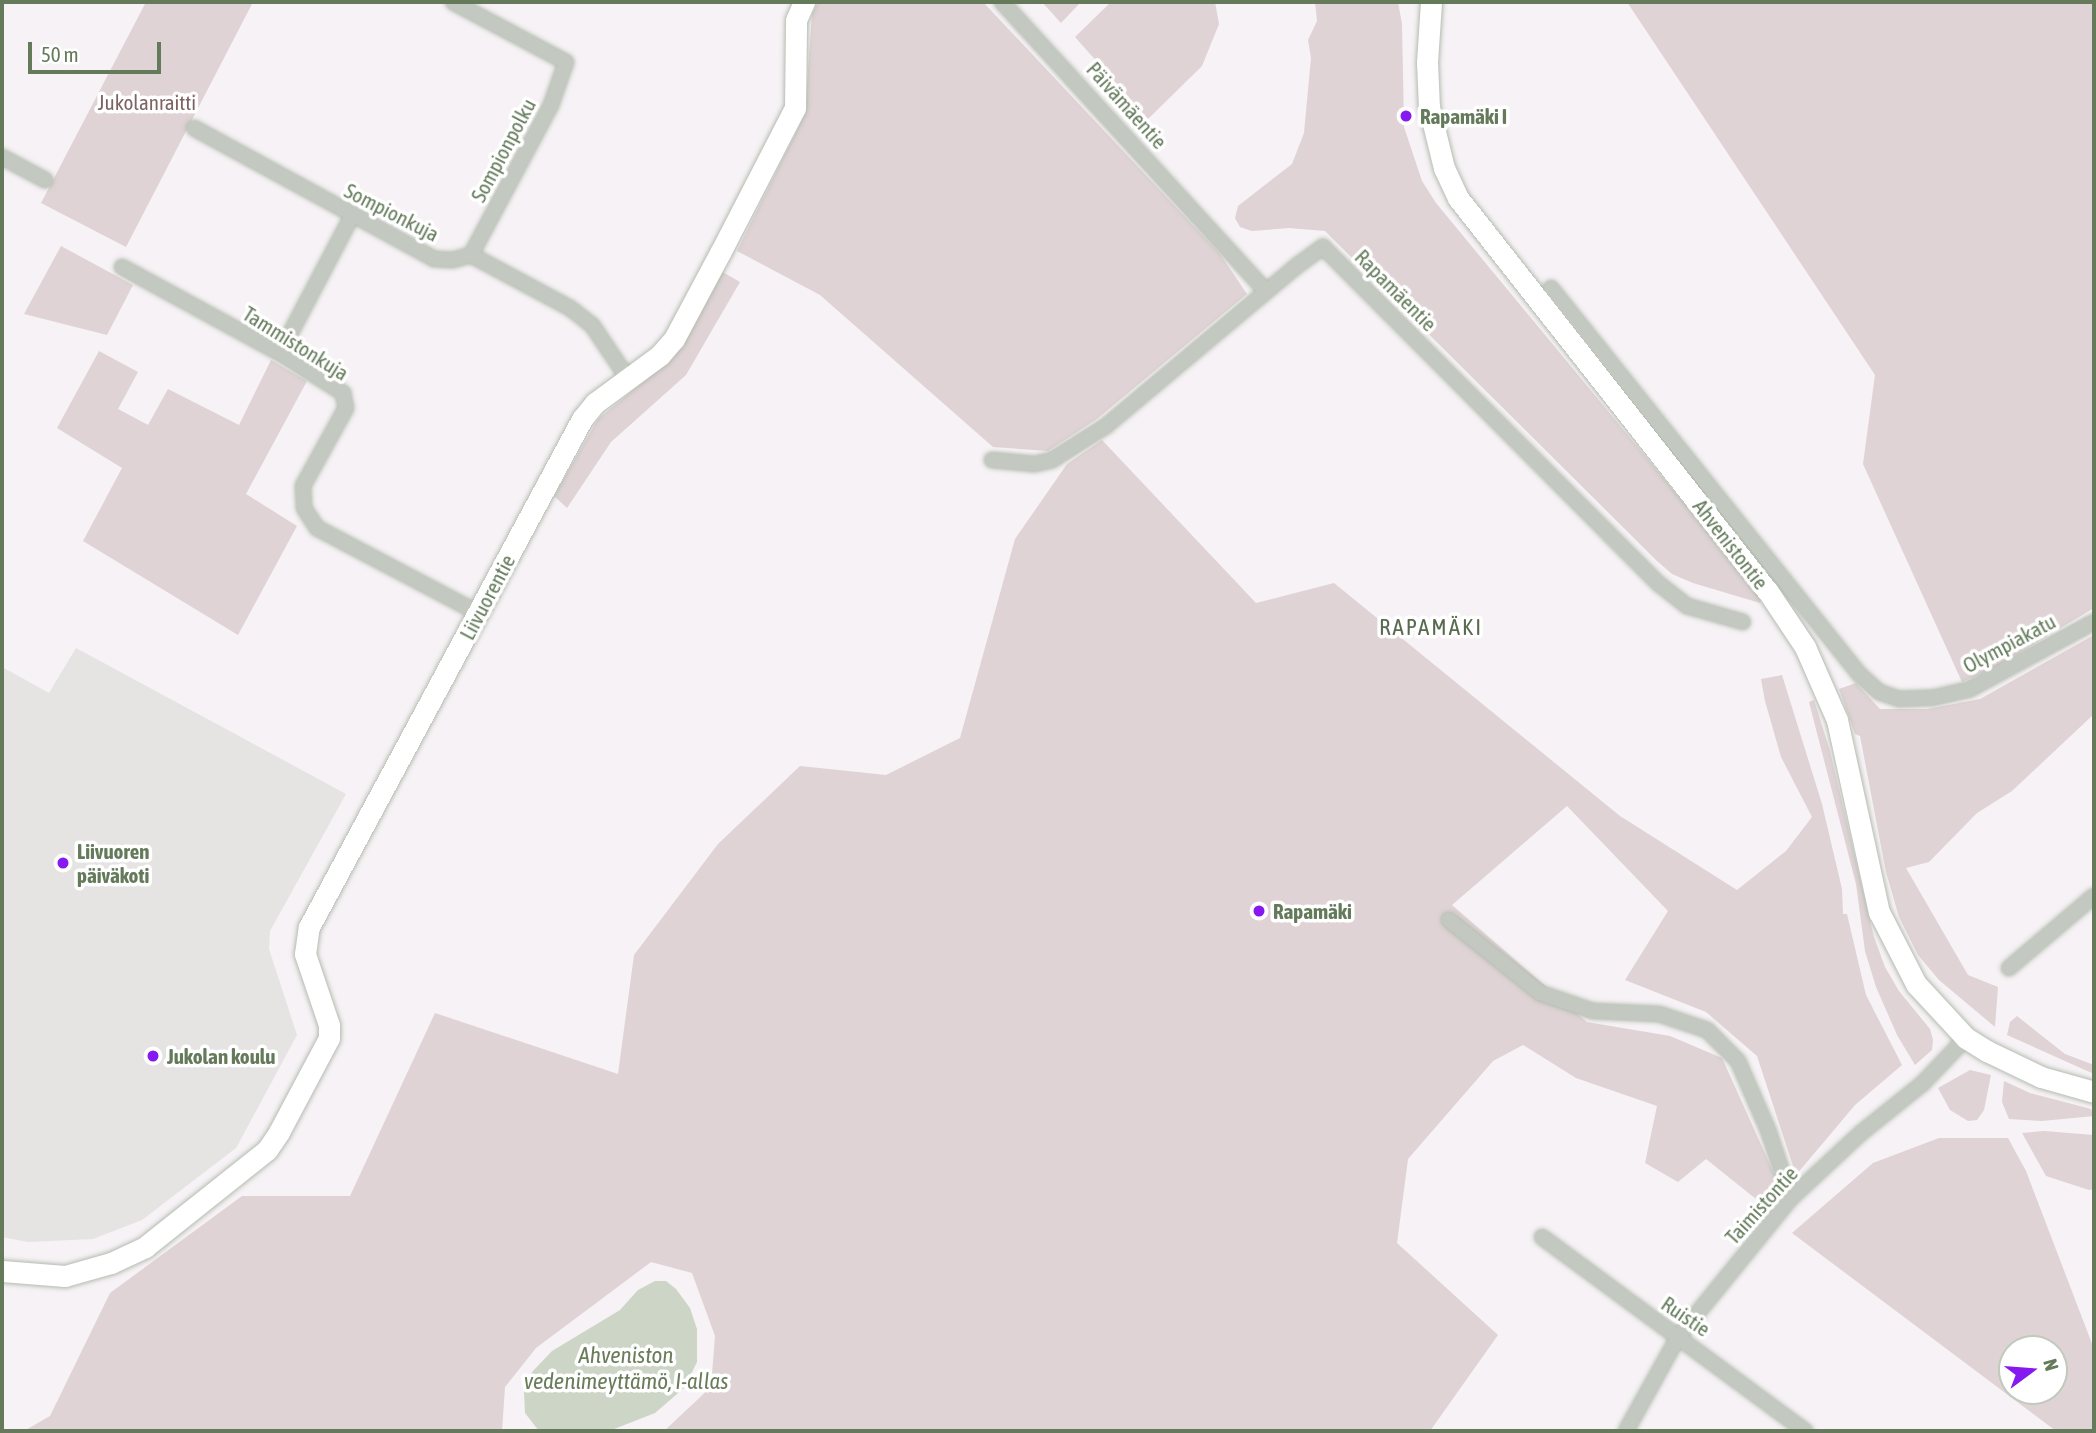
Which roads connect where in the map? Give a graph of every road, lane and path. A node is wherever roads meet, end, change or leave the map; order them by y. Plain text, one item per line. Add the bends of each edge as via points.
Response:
1 (453, 2) edge
2 (804, 2) edge
3 (1002, 2) edge
4 (1431, 2) edge
5 (194, 128) dead end
6 (2, 157) edge
7 (45, 180) dead end
8 (352, 216) junction
9 (471, 255) junction
10 (122, 267) dead end
11 (1551, 288) dead end
12 (1266, 291) junction
13 (280, 353) junction
14 (627, 377) junction
15 (992, 460) dead end
16 (478, 613) junction
17 (1743, 622) dead end
18 (2094, 622) edge
19 (2094, 896) edge
20 (1449, 920) dead end
21 (2009, 968) dead end
22 (1966, 1038) junction
23 (2094, 1092) edge
24 (1791, 1198) junction
25 (1542, 1237) dead end
26 (2, 1271) edge
27 (1678, 1337) junction
28 (1626, 1431) edge
29 (1805, 1431) edge

1 - 9 street, Sompionpolku via 566,62 551,105
2 - 14 street, Liivuorentie via 796,20 797,97 792,117 674,339 660,355
3 - 12 street, Päivämäentie
4 - 22 street, Ahvenistontie via 1429,107 1444,168 1458,198 1767,590 1805,647 1837,720 1879,912 1916,984
5 - 8 street, Sompionkuja
6 - 7 street
8 - 9 street, Sompionkuja via 434,259
8 - 13 street
9 - 14 street via 570,308 592,325
10 - 13 street, Tammistonkuja
11 - 18 street, Olympiakatu via 1859,674 1879,692 1899,699 1932,698 1970,689
12 - 15 street, Rapamäentie via 1106,426 1052,460 1035,464
12 - 17 street, Rapamäentie via 1324,247 1659,584 1687,606
13 - 16 street, Tammistonkuja via 344,393 346,408 303,486 304,508 317,528
14 - 16 street, Liivuorentie via 582,419
16 - 26 street, Liivuorentie via 309,927 305,954 329,1025 329,1038 267,1150 145,1247 111,1264 65,1276
19 - 21 street
20 - 24 street via 1540,993 1592,1011 1659,1014 1707,1031 1738,1061
22 - 23 street, Ahvenistontie via 2041,1077
22 - 24 street, Taimistontie via 1922,1084
24 - 27 street, Taimistontie
25 - 27 street, Ruistie
27 - 28 street, Taimistontie
27 - 29 street, Ruistie

